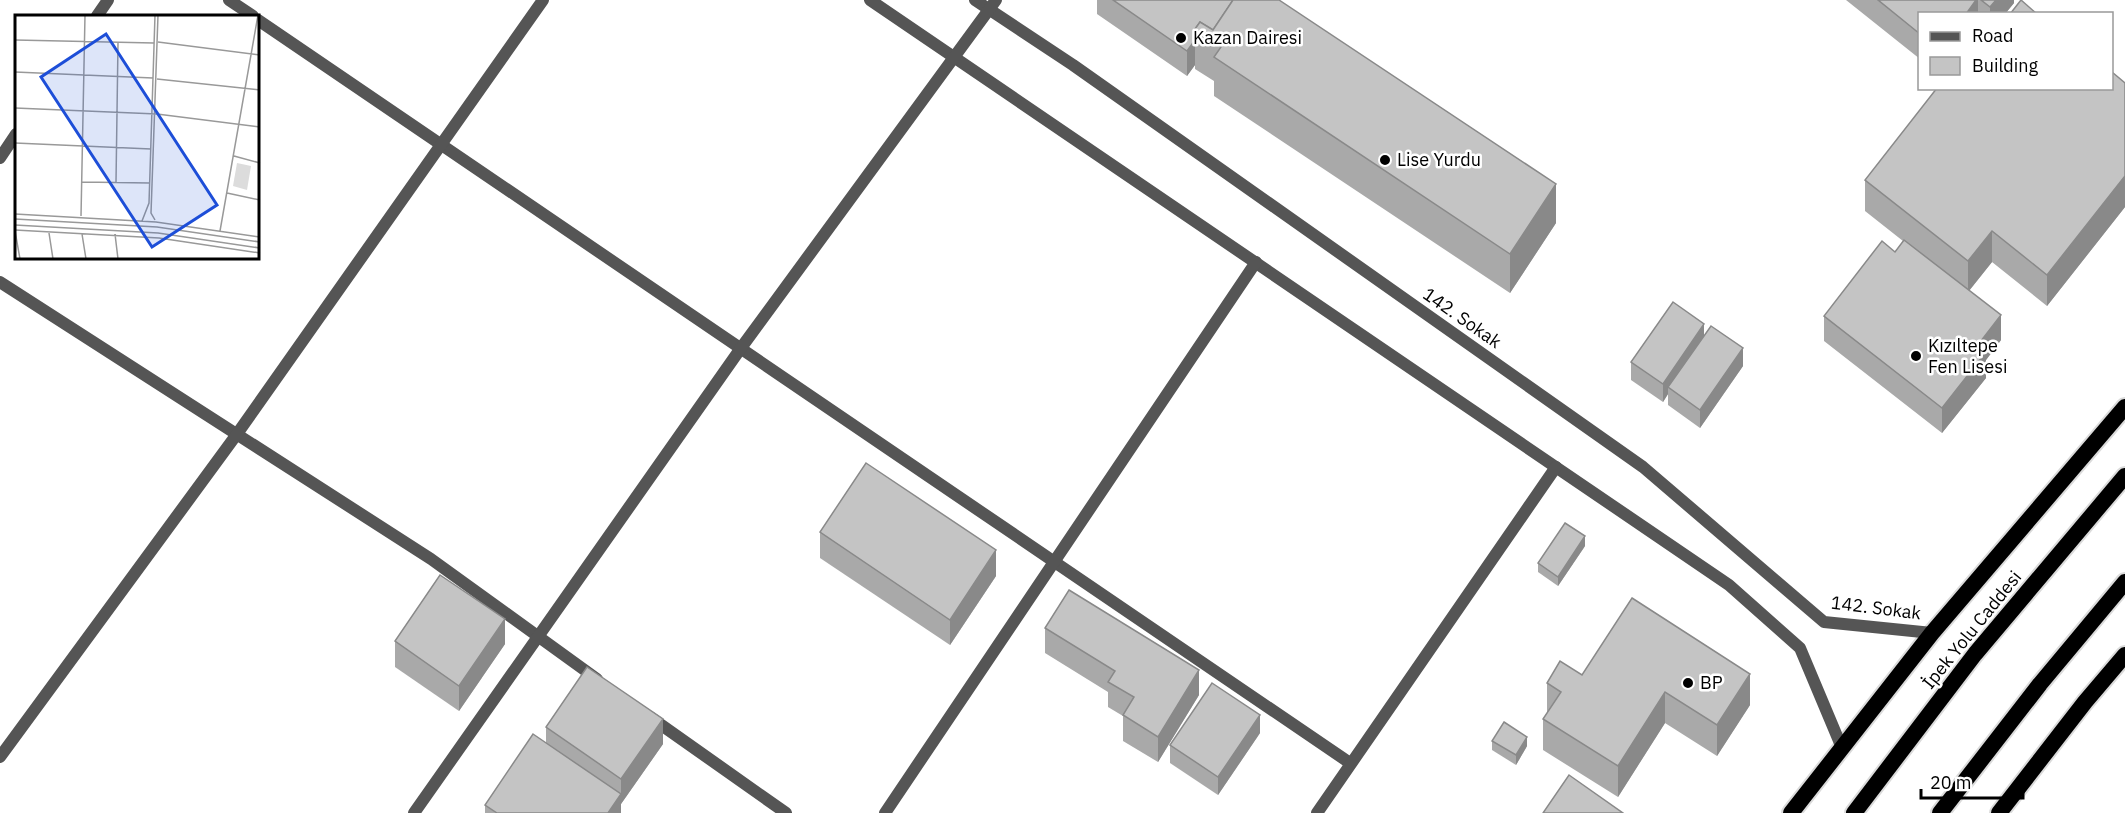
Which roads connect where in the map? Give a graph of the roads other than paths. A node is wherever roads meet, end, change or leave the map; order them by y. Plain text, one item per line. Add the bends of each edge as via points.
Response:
1 (108, 0) edge
2 (229, 0) edge
3 (543, 0) edge
4 (870, 0) edge
5 (975, 0) edge
6 (992, 4) edge
7 (98, 15) edge
8 (252, 15) edge
9 (260, 21) edge
10 (955, 58) junction
11 (15, 136) edge
12 (441, 144) junction
13 (0, 158) edge
14 (1256, 262) junction
15 (0, 282) edge
16 (741, 348) junction
17 (2125, 407) edge
18 (237, 434) junction
19 (1556, 466) junction
20 (2125, 476) edge
21 (1054, 561) junction
22 (2125, 582) edge
23 (1932, 633) junction
24 (539, 638) junction
25 (2125, 655) edge
26 (605, 685) edge
27 (643, 712) edge
28 (1842, 748) junction
29 (0, 758) edge
30 (1350, 763) junction
31 (414, 813) edge
32 (786, 813) edge
33 (885, 813) edge
34 (1317, 813) edge
35 (1791, 813) edge
36 (1854, 813) edge
37 (1940, 813) edge
38 (1999, 813) edge

1 - 7 street
2 - 8 street
3 - 12 street
4 - 10 street
5 - 6 street, 142. Sokak
6 - 10 street
6 - 23 street, 142. Sokak via 1642,467 1824,622
9 - 12 street
10 - 14 street
10 - 16 street
11 - 13 street
12 - 16 street
12 - 18 street
14 - 19 street
14 - 21 street
15 - 18 street
16 - 21 street
16 - 24 street
17 - 23 highway
18 - 24 street via 431,559
18 - 29 street
19 - 28 street via 1729,585 1800,648
19 - 30 street
20 - 36 highway, İpek Yolu Caddesi via 1975,654
21 - 30 street
21 - 33 street
22 - 37 highway
23 - 28 highway
24 - 26 street
24 - 31 street
25 - 38 highway
27 - 32 street
28 - 35 highway
30 - 34 street

